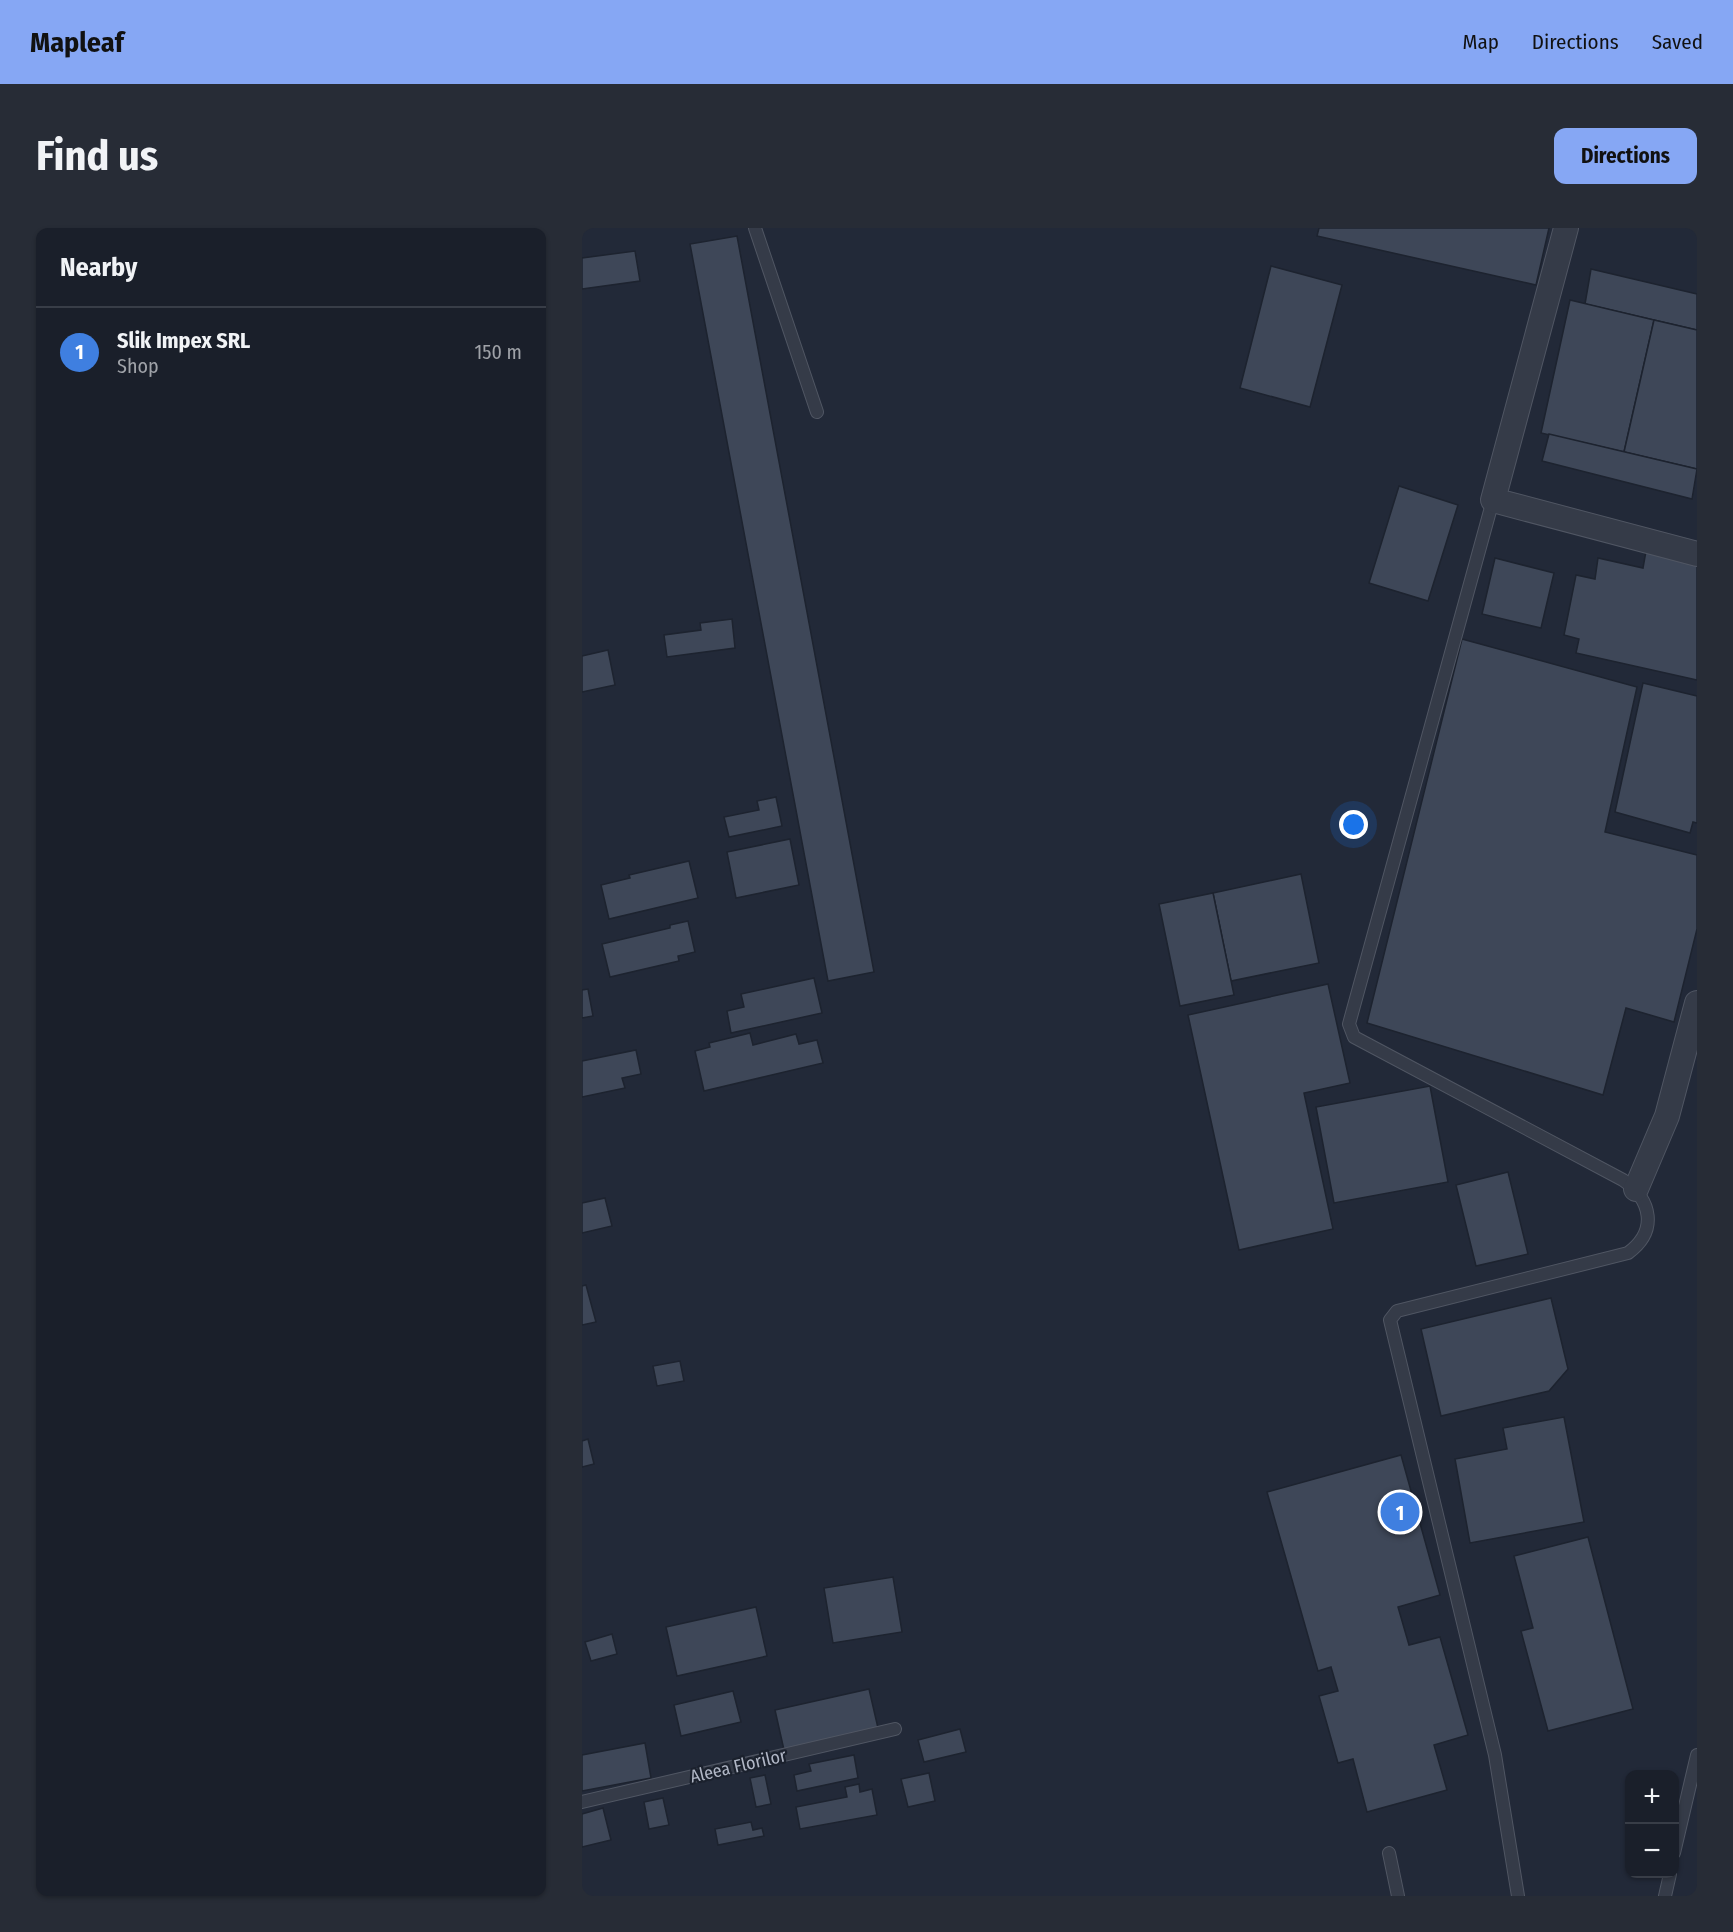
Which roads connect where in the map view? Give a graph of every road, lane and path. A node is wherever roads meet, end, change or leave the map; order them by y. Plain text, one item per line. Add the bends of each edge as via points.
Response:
1 (755, 228) edge
2 (1566, 228) edge
3 (817, 412) dead end
4 (1493, 500) junction
5 (1697, 554) edge
6 (1697, 1003) edge
7 (1636, 1189) junction
8 (895, 1729) dead end
9 (1697, 1755) edge
10 (582, 1802) edge
11 (1679, 1832) edge
12 (1389, 1853) dead end
13 (1669, 1878) edge
14 (1398, 1896) edge
15 (1518, 1896) edge
16 (1665, 1896) edge

1 - 3 lane
2 - 4 street
4 - 5 street
4 - 7 lane via 1349,1024 1350,1032
6 - 7 street via 1667,1116
7 - 15 lane via 1646,1204 1648,1219 1644,1236 1628,1253 1397,1311 1390,1320 1495,1755
8 - 10 lane, Aleea Florilor
9 - 11 lane
12 - 14 lane
13 - 16 lane

